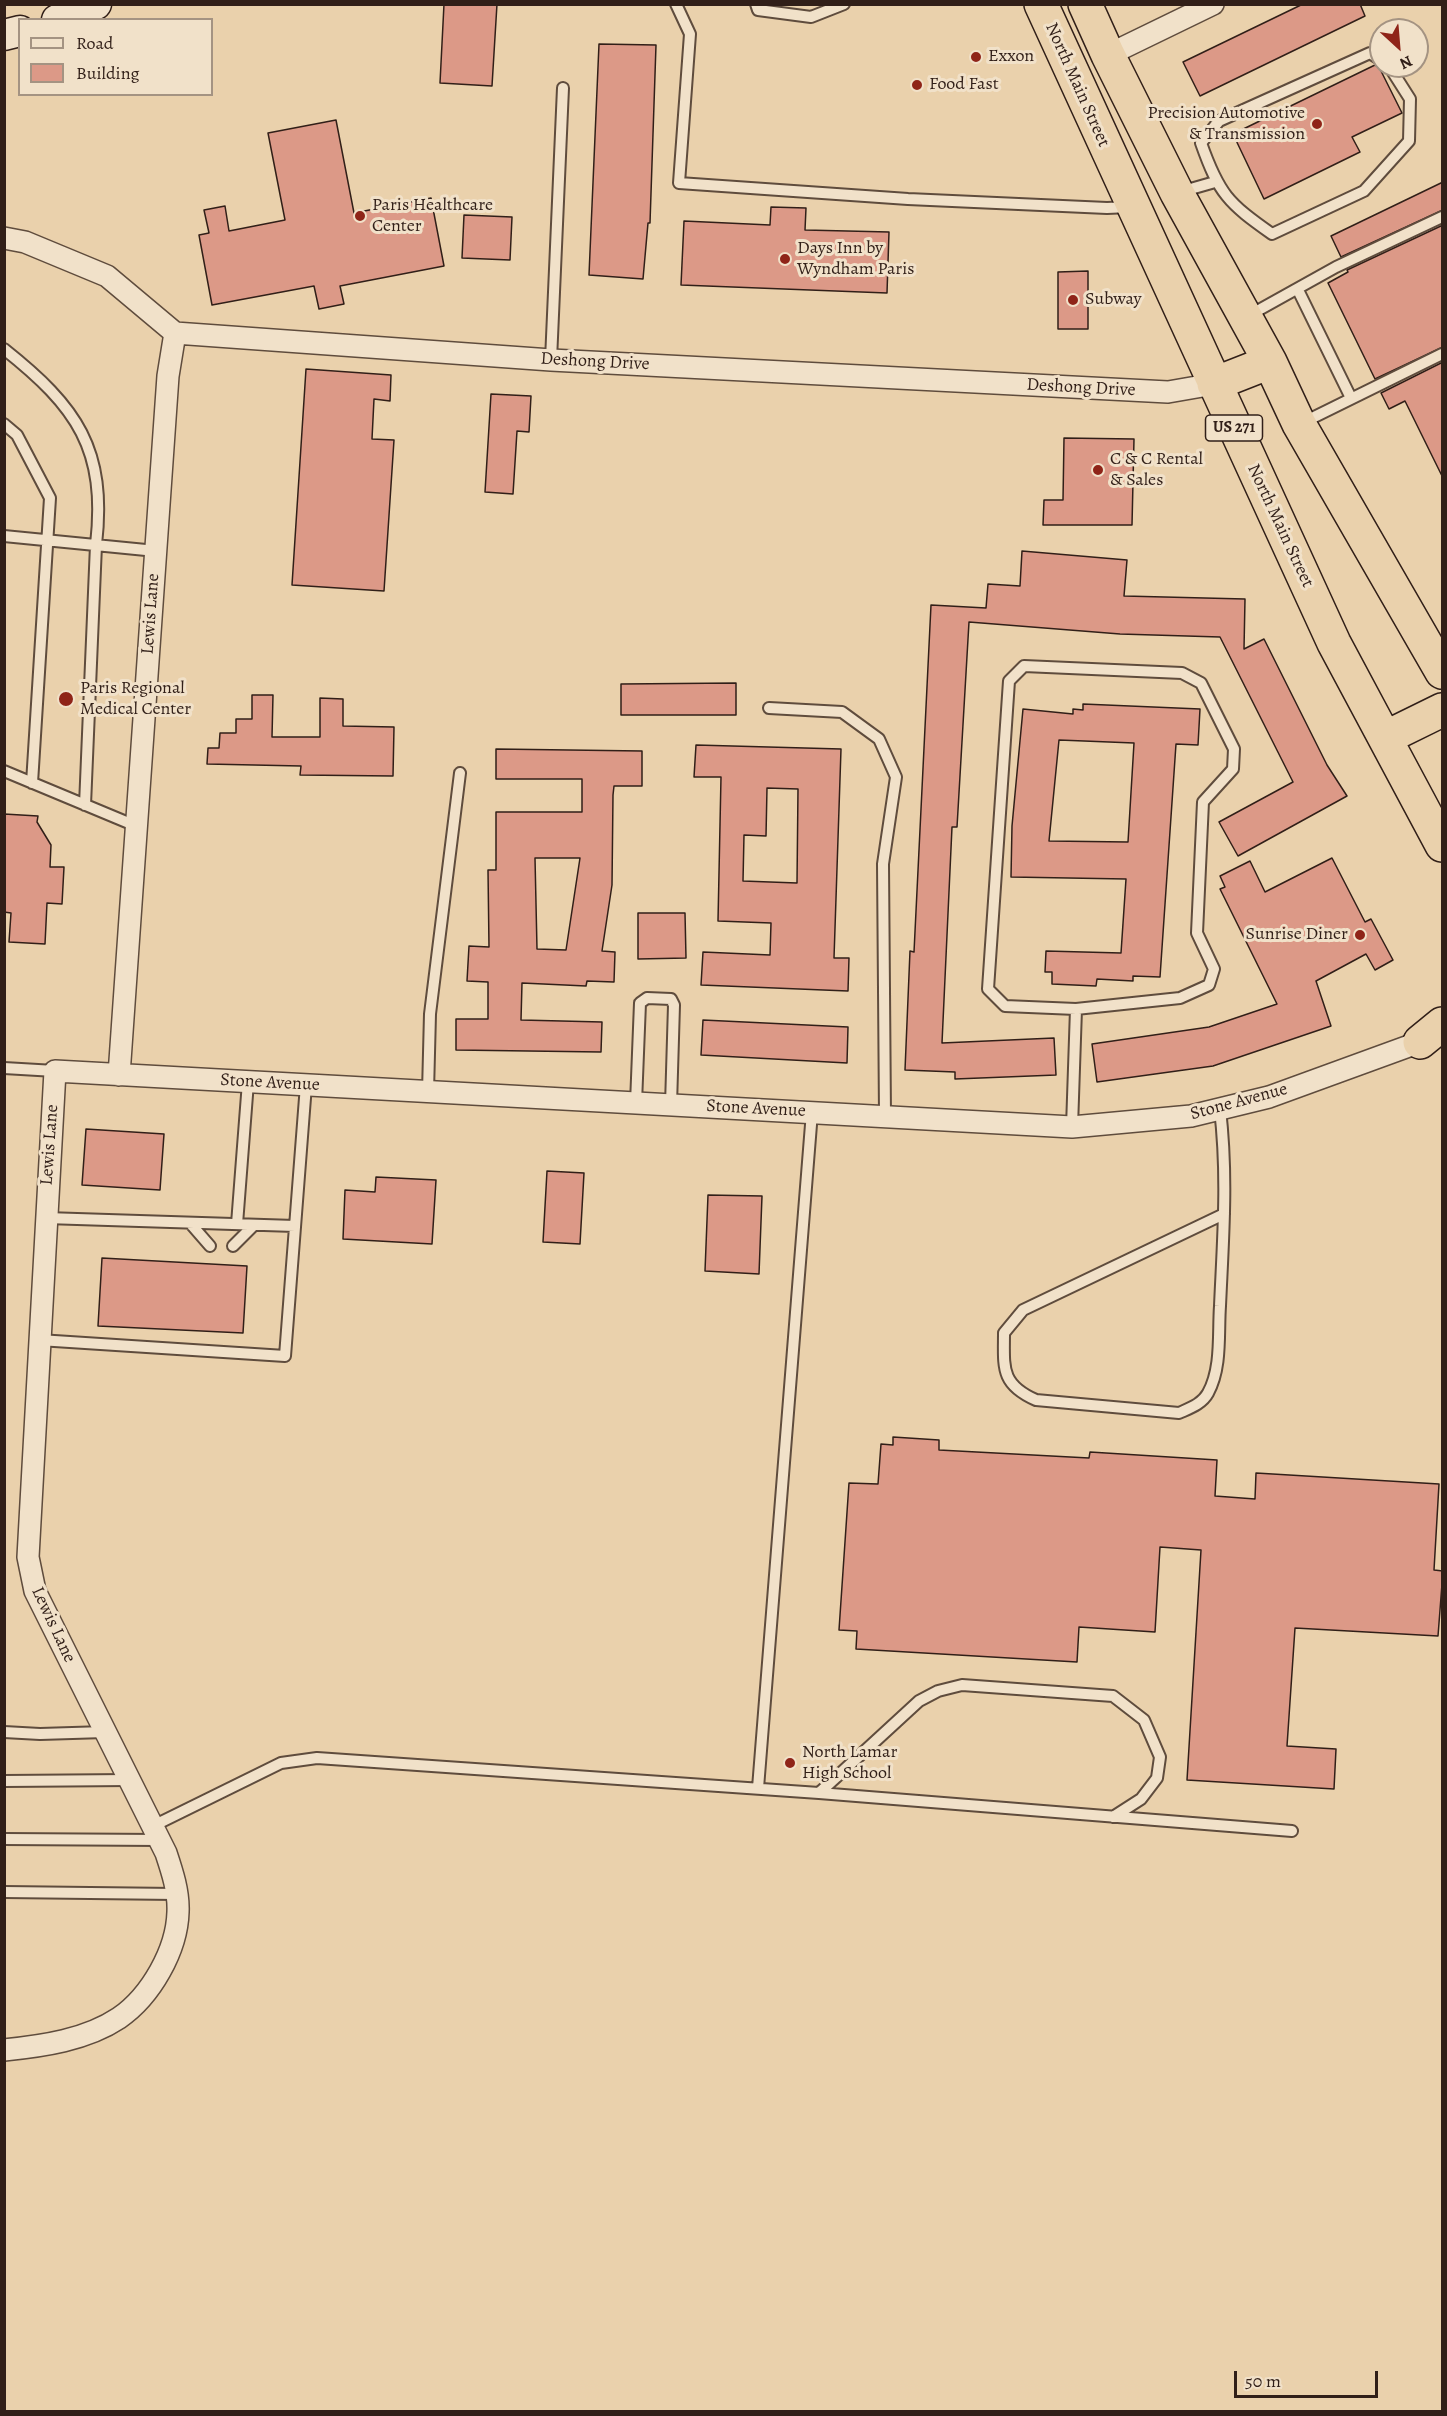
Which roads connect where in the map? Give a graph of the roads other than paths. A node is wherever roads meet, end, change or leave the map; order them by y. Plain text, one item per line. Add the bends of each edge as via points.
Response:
1 (96, 4) edge
2 (676, 4) edge
3 (756, 4) edge
4 (844, 4) edge
5 (1041, 4) edge
6 (1086, 4) edge
7 (1213, 4) edge
8 (62, 18) edge
9 (1369, 53) edge
10 (1108, 55) junction
11 (1397, 78) edge
12 (562, 88) dead end
13 (1215, 182) junction
14 (1177, 193) junction
15 (1132, 206) junction
16 (1443, 216) edge
17 (4, 238) edge
18 (1298, 290) junction
19 (1245, 317) junction
20 (175, 333) junction
21 (4, 349) edge
22 (1443, 354) edge
23 (552, 360) junction
24 (1270, 362) junction
25 (1214, 384) junction
26 (1351, 398) junction
27 (4, 424) edge
28 (1299, 424) junction
29 (4, 536) edge
30 (49, 540) junction
31 (96, 545) junction
32 (156, 551) junction
33 (1443, 672) edge
34 (769, 708) dead end
35 (1443, 710) edge
36 (1384, 738) junction
37 (4, 771) edge
38 (460, 773) dead end
39 (32, 783) junction
40 (85, 805) junction
41 (136, 826) junction
42 (1443, 845) edge
43 (1076, 1009) junction
44 (1435, 1033) edge
45 (4, 1068) edge
46 (55, 1071) junction
47 (119, 1076) junction
48 (248, 1082) junction
49 (306, 1085) junction
50 (428, 1092) junction
51 (636, 1103) junction
52 (671, 1105) junction
53 (1220, 1109) junction
54 (812, 1112) junction
55 (885, 1116) junction
56 (1072, 1127) junction
57 (1224, 1214) junction
58 (46, 1218) junction
59 (190, 1223) junction
60 (237, 1224) junction
61 (254, 1225) junction
62 (295, 1226) junction
63 (210, 1246) dead end
64 (233, 1246) dead end
65 (39, 1340) junction
66 (4, 1732) edge
67 (105, 1732) junction
68 (130, 1780) junction
69 (4, 1781) edge
70 (758, 1788) junction
71 (819, 1793) junction
72 (1112, 1817) junction
73 (1292, 1832) dead end
74 (157, 1833) junction
75 (4, 1839) edge
76 (4, 1892) edge
77 (176, 1894) junction
78 (4, 2050) edge

1 - 8 main road
2 - 15 lane via 690,34 679,183 931,200
3 - 4 lane via 758,10 811,17
5 - 15 highway, North Main Street / US 271
6 - 10 highway
7 - 10 street
9 - 13 lane via 1219,121 1201,142
10 - 14 highway
11 - 13 lane via 1410,99 1409,141 1364,191 1272,234 1237,210
12 - 23 lane
13 - 14 lane
14 - 19 highway
15 - 25 highway, North Main Street / US 271
16 - 18 lane via 1336,267
17 - 20 street via 26,242 106,276
18 - 19 lane
18 - 26 lane
19 - 24 highway
20 - 23 street, Deshong Drive
20 - 32 street, Lewis Lane via 168,376
21 - 31 lane via 37,375 78,422 96,472 100,510
22 - 26 lane
23 - 25 street, Deshong Drive via 1168,393
24 - 25 highway
24 - 28 highway
25 - 36 highway, North Main Street / US 271 via 1334,643
26 - 28 lane
27 - 30 lane via 17,435 50,498
28 - 33 highway
29 - 30 lane
30 - 31 lane
30 - 39 lane
31 - 32 lane
31 - 40 lane
32 - 41 street, Lewis Lane
34 - 55 lane via 842,712 879,739 896,777 883,864
35 - 36 highway
36 - 42 highway, North Main Street / US 271
37 - 39 lane
38 - 50 lane via 430,1014
39 - 40 lane
40 - 41 lane
41 - 47 street, Lewis Lane
43 - 43 lane via 1180,998 1209,985 1214,969 1197,933 1203,802 1233,769 1234,749 1201,683 1182,673 1024,666 1008,681 988,988 1005,1006
43 - 56 lane
44 - 53 street, Stone Avenue via 1269,1097
45 - 46 lane
46 - 47 street, Stone Avenue
46 - 58 street, Lewis Lane
47 - 48 street, Stone Avenue
48 - 49 street, Stone Avenue
48 - 60 lane
49 - 50 street, Stone Avenue
49 - 62 lane
50 - 51 street, Stone Avenue
51 - 52 street, Stone Avenue
51 - 52 lane via 640,1003 647,998 671,999
52 - 54 street, Stone Avenue
53 - 56 street, Stone Avenue via 1191,1116
53 - 57 lane via 1226,1159
54 - 55 street, Stone Avenue
54 - 70 lane
55 - 56 street, Stone Avenue
57 - 57 lane via 1217,1358 1208,1393 1196,1406 1179,1413 1036,1400 1016,1391 1005,1372 1004,1333 1023,1310
58 - 59 lane
58 - 65 street, Lewis Lane
59 - 60 lane
59 - 63 lane
60 - 61 lane
61 - 62 lane
61 - 64 lane
62 - 65 lane via 285,1356
65 - 67 street, Lewis Lane via 28,1557 35,1591
66 - 67 lane
67 - 68 street, Lewis Lane
68 - 69 lane
68 - 74 street, Lewis Lane
70 - 71 lane
70 - 74 lane via 317,1758 281,1763
71 - 72 lane
71 - 72 lane via 919,1701 938,1691 962,1685 1113,1696 1144,1720 1160,1757 1157,1778 1141,1799
72 - 73 lane
74 - 75 lane
74 - 77 street, Lewis Lane via 174,1876
76 - 77 lane
77 - 78 street, Lewis Lane via 178,1911 173,1939 162,1967 144,1995 119,2018 84,2035

